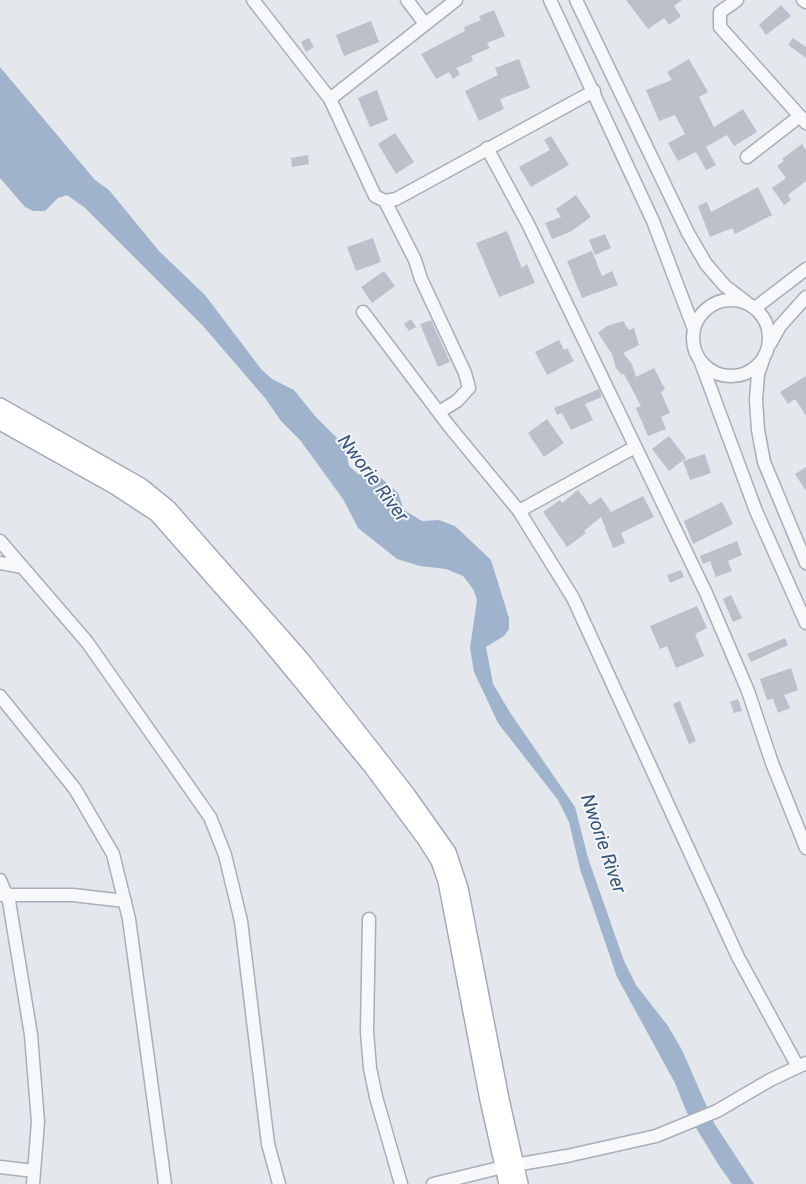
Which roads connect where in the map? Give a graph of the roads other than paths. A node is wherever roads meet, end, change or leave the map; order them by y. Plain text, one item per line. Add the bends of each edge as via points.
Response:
1 (253, 0) edge
2 (407, 0) edge
3 (456, 0) edge
4 (550, 0) edge
5 (576, 0) edge
6 (737, 0) edge
7 (425, 24) junction
8 (594, 91) junction
9 (330, 99) junction
10 (803, 120) edge
11 (487, 148) junction
12 (747, 157) dead end
13 (385, 201) junction
14 (806, 269) edge
15 (806, 297) edge
16 (750, 305) junction
17 (362, 312) dead end
18 (694, 329) junction
19 (767, 351) junction
20 (700, 360) junction
21 (0, 406) edge
22 (439, 412) junction
23 (0, 422) edge
24 (635, 447) junction
25 (518, 511) junction
26 (0, 541) edge
27 (0, 563) edge
28 (806, 563) edge
29 (22, 567) junction
30 (806, 623) edge
31 (0, 696) edge
32 (803, 833) edge
33 (806, 848) edge
34 (0, 880) edge
35 (3, 895) edge
36 (125, 901) junction
37 (369, 919) dead end
38 (802, 1065) edge
39 (509, 1166) junction
40 (0, 1167) edge
41 (34, 1178) edge
42 (164, 1184) edge
43 (279, 1184) edge
44 (401, 1184) edge
45 (432, 1184) edge
46 (507, 1184) edge
47 (520, 1184) edge

1 - 9 street
2 - 7 street
3 - 7 street
4 - 8 street
5 - 16 street via 688,233 706,264 725,286
6 - 10 street via 720,12 720,27
7 - 9 street
8 - 11 street
8 - 18 street via 653,221
9 - 13 street via 375,196
10 - 12 street
11 - 13 street via 396,199
11 - 24 street via 528,224
13 - 22 street via 415,260 470,388
14 - 16 street
15 - 19 street via 780,326
16 - 18 street via 730,300 714,304 698,319
16 - 19 street via 768,325
17 - 22 street
18 - 20 street via 693,340
19 - 20 street via 758,365 739,375 717,373
19 - 28 street via 758,374 758,430 764,462
20 - 30 street via 756,511
21 - 39 main road via 141,486 168,508 302,660 448,852 460,888
22 - 25 street
23 - 39 main road via 116,487 157,514 261,632 376,773 425,839 439,861 446,882
24 - 25 street
24 - 32 street via 706,593 748,691 772,764
25 - 38 street via 573,598 738,957
26 - 29 street
27 - 29 street
29 - 43 street via 87,642 123,690 216,830 241,921 268,1144
31 - 36 street via 75,789 113,854
32 - 33 street
34 - 35 street
35 - 36 street via 73,895
35 - 41 street via 31,1035 38,1122
36 - 42 street
37 - 44 street via 367,1032 370,1068
38 - 39 street via 718,1111 656,1136
39 - 45 street
39 - 46 main road
39 - 47 main road
40 - 41 street

